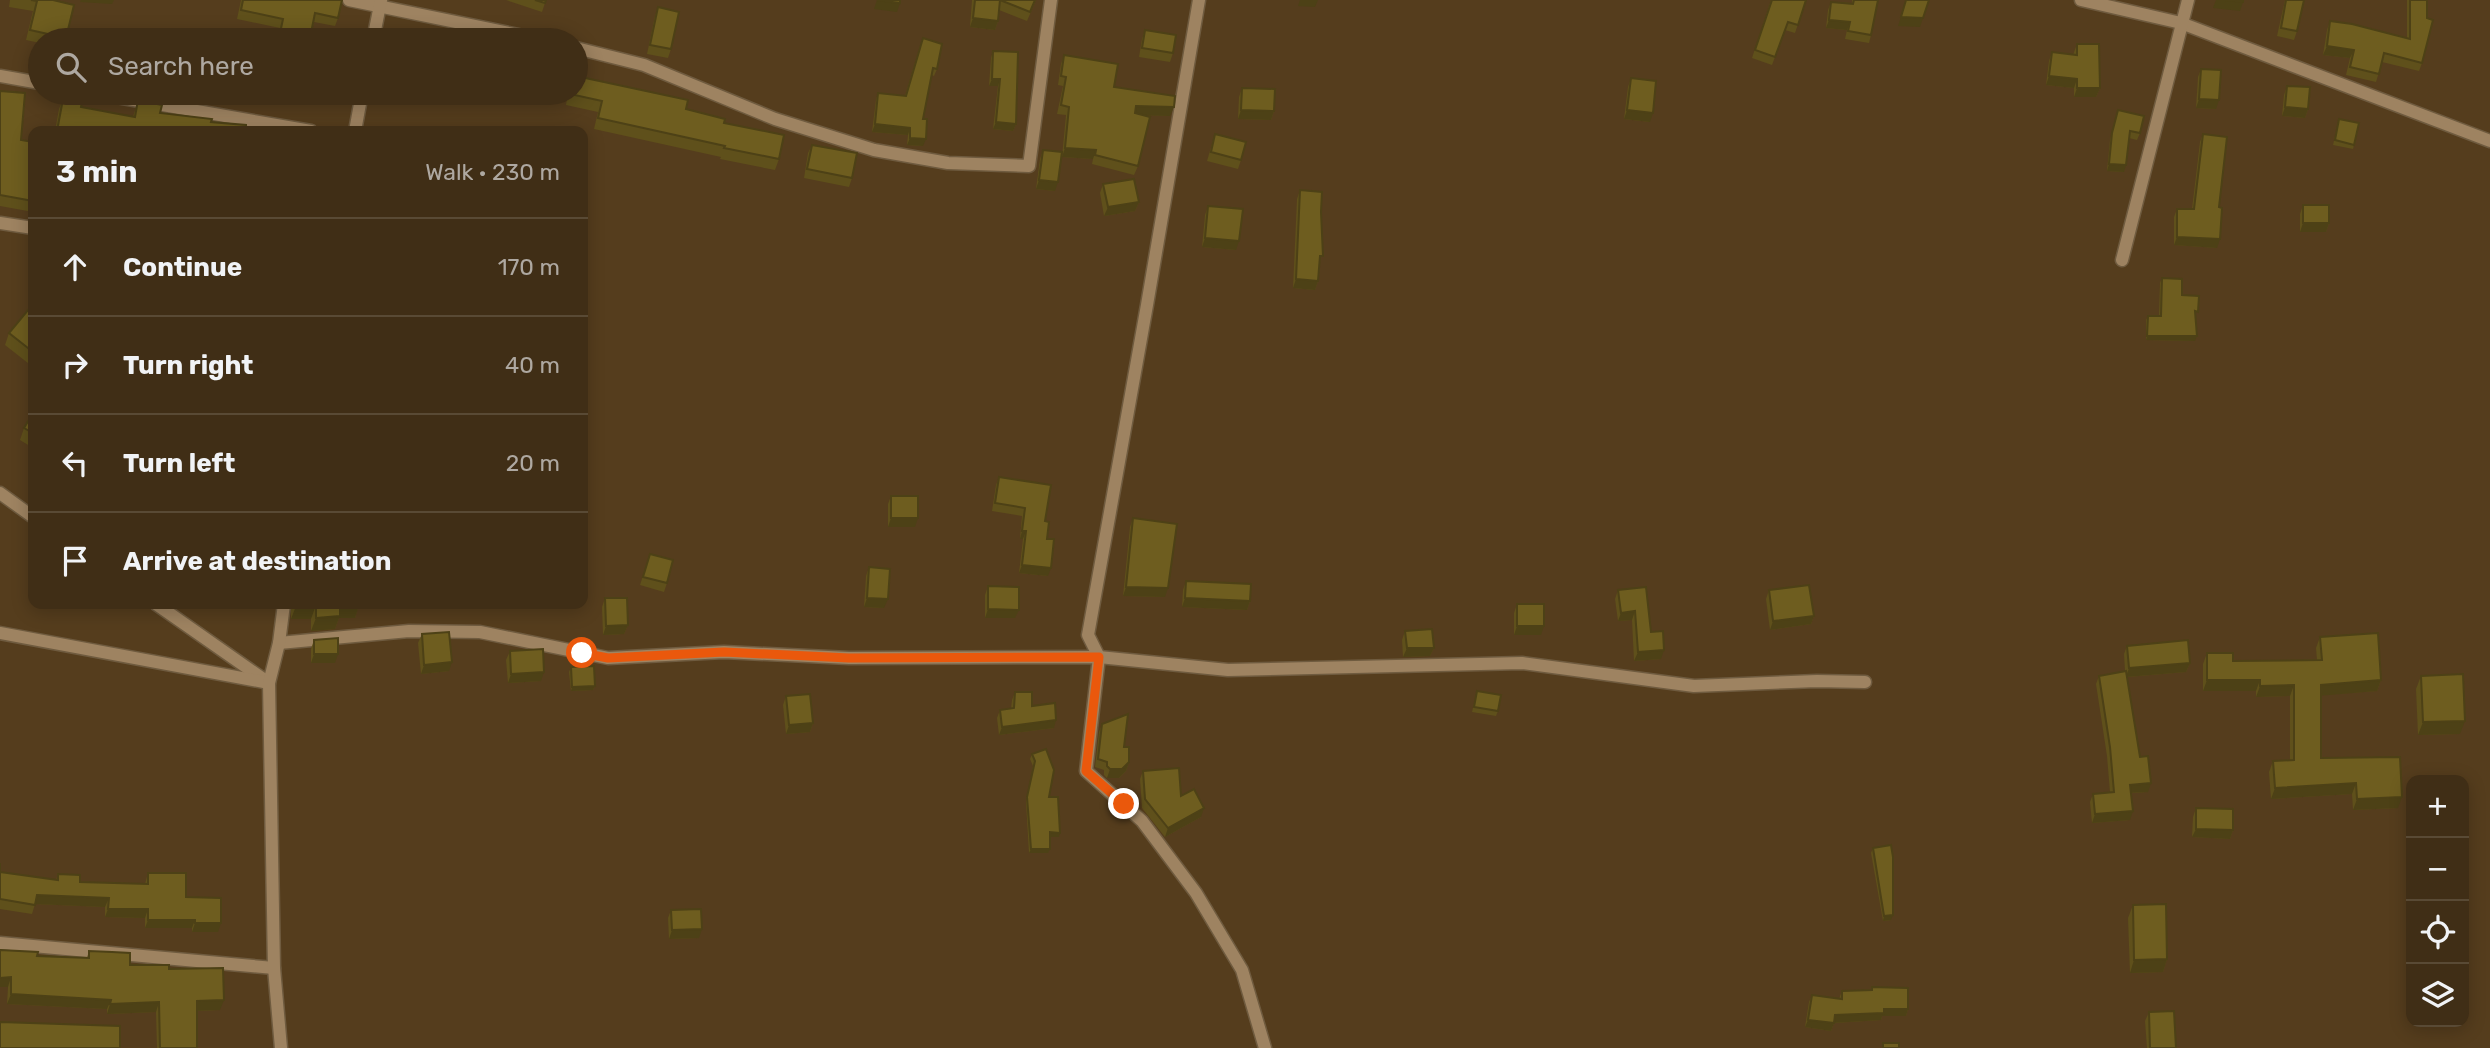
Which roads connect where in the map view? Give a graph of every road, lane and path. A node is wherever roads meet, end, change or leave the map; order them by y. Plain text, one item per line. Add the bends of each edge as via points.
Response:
1 (349, 0) edge
2 (1051, 0) edge
3 (1199, 0) edge
4 (2081, 0) edge
5 (2189, 0) edge
6 (380, 3) edge
7 (2181, 23) junction
8 (375, 28) edge
9 (490, 28) edge
10 (588, 51) edge
11 (0, 76) edge
12 (28, 81) edge
13 (163, 105) edge
14 (360, 105) edge
15 (282, 126) edge
16 (356, 126) edge
17 (2490, 141) edge
18 (0, 223) edge
19 (28, 227) edge
20 (2122, 260) dead end
21 (0, 494) edge
22 (28, 514) edge
23 (163, 609) edge
24 (283, 609) edge
25 (0, 633) edge
26 (279, 643) junction
27 (1099, 657) junction
28 (1865, 681) dead end
29 (269, 684) junction
30 (0, 943) edge
31 (274, 968) junction
32 (281, 1048) edge
33 (1265, 1048) edge

1 - 6 street
2 - 10 street via 1029,166 948,163 874,150 775,119 644,65
3 - 27 street via 1088,635
4 - 7 street
5 - 7 street
6 - 8 street
6 - 9 street
7 - 17 street
7 - 20 street
11 - 12 street
13 - 15 street
14 - 16 street
18 - 19 street
21 - 22 street
23 - 29 street
24 - 26 street
25 - 29 street
26 - 27 street via 409,631 480,632 608,658 724,652 849,658
26 - 29 street
27 - 28 street via 1228,670 1522,663 1694,687
27 - 33 street via 1086,771 1142,821 1196,893 1242,970
29 - 31 street
30 - 31 street
31 - 32 street

